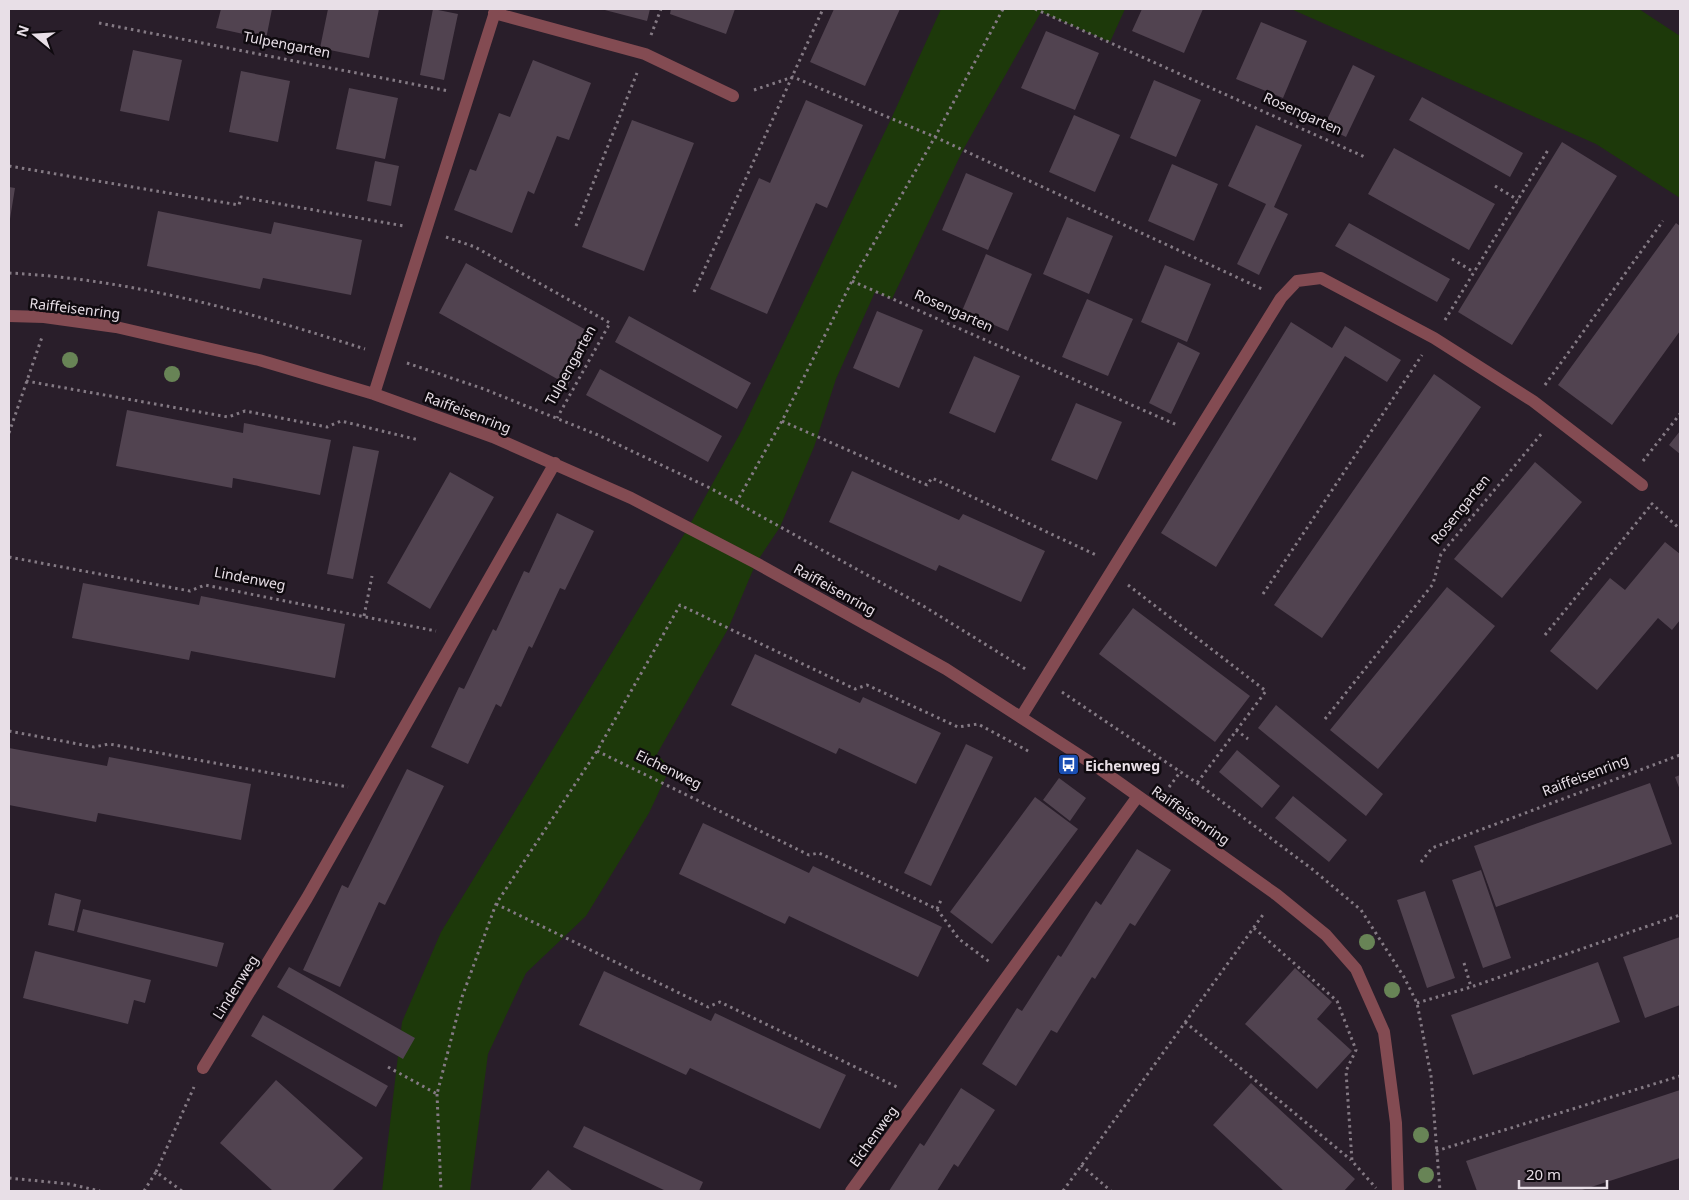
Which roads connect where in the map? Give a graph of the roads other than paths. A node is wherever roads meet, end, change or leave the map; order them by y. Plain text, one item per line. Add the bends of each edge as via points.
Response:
1 (495, 11) edge
2 (733, 96) road end
3 (9, 316) edge
4 (374, 394) junction
5 (556, 463) junction
6 (1642, 486) road end
7 (1021, 717) junction
8 (1138, 796) junction
9 (203, 1068) road end
10 (852, 1191) edge
11 (1398, 1191) edge

1 - 2 street via 644,54
1 - 4 street
3 - 4 street, Raiffeisenring via 44,317 141,332 259,360
4 - 5 street, Raiffeisenring
5 - 7 street, Raiffeisenring via 756,563 921,655
5 - 9 street, Lindenweg via 307,898
6 - 7 street via 1533,401 1434,338 1321,278 1297,281 1281,298
7 - 8 street, Raiffeisenring
8 - 10 street, Eichenweg
8 - 11 street, Raiffeisenring via 1277,895 1326,935 1356,969 1384,1032 1396,1123

